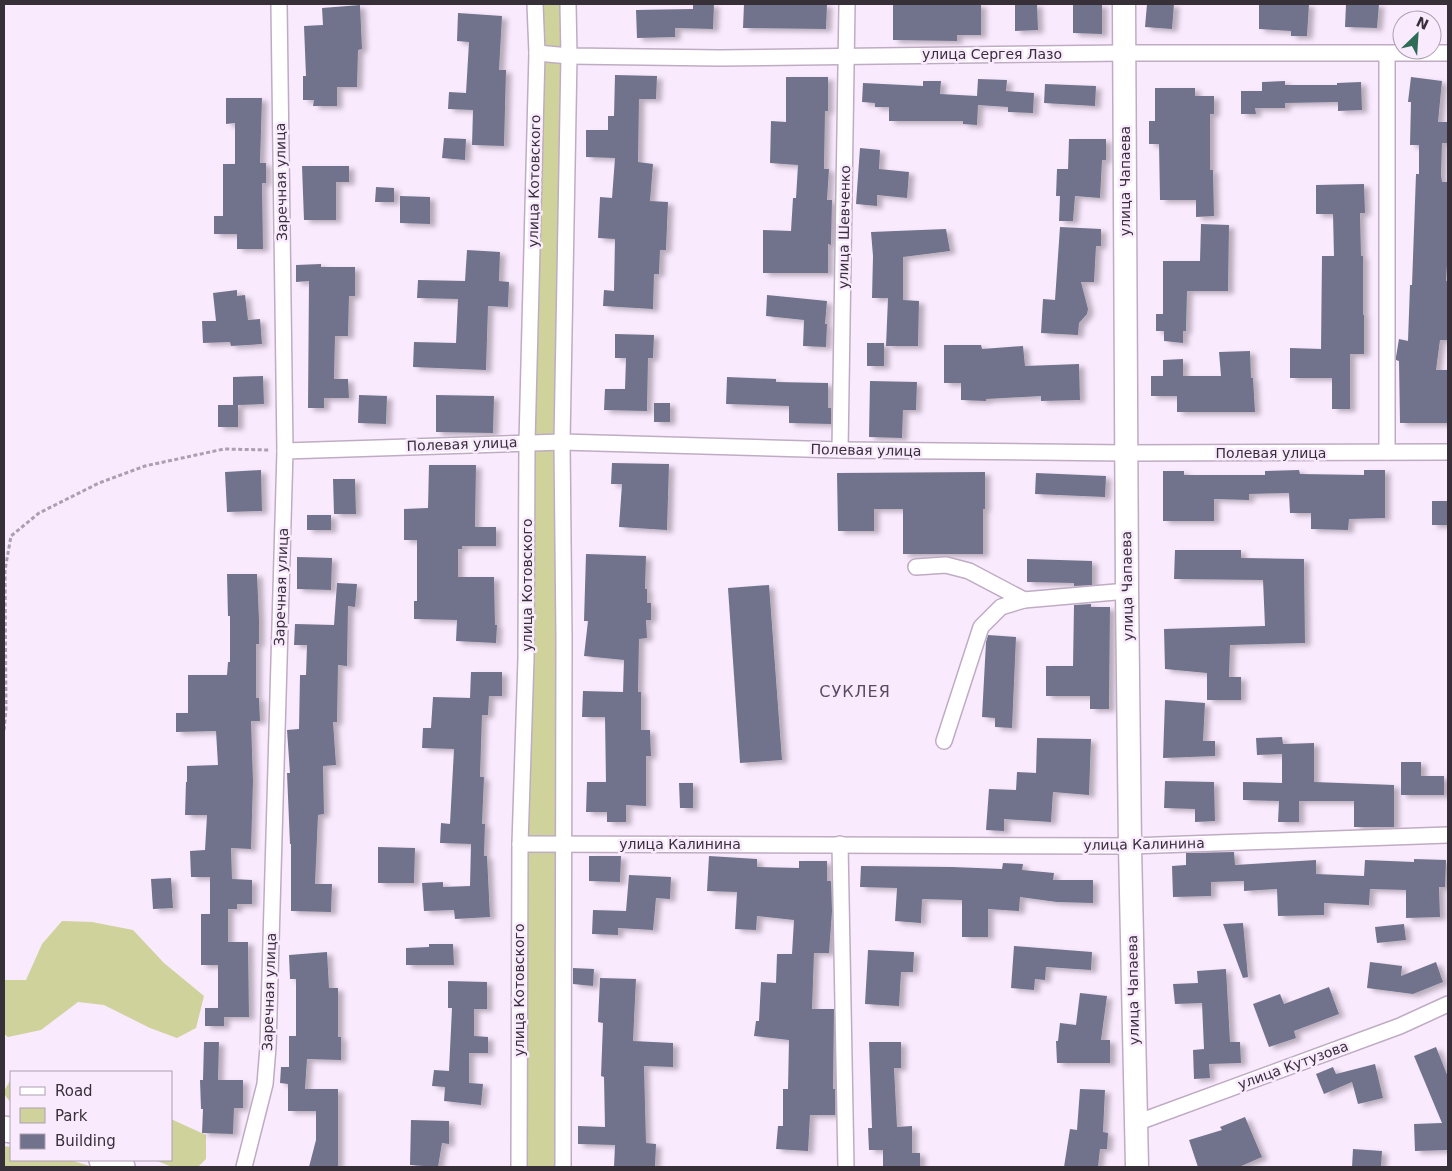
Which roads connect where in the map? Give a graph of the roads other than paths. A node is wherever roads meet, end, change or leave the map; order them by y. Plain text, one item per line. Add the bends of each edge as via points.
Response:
1 (279, 4) edge
2 (535, 4) edge
3 (568, 4) edge
4 (847, 4) edge
5 (1124, 4) edge
6 (537, 53) junction
7 (1125, 53) junction
8 (1448, 53) edge
9 (1387, 54) junction
10 (569, 56) junction
11 (846, 56) junction
12 (527, 442) junction
13 (562, 442) junction
14 (840, 450) junction
15 (285, 451) junction
16 (1387, 452) junction
17 (1448, 452) edge
18 (1125, 453) junction
19 (916, 567) dead end
20 (1127, 591) junction
21 (1024, 600) junction
22 (944, 741) dead end
23 (1448, 835) edge
24 (563, 843) junction
25 (520, 844) junction
26 (840, 844) junction
27 (1130, 846) junction
28 (1448, 1004) edge
29 (1136, 1123) junction
30 (105, 1161) edge
31 (122, 1167) edge
32 (244, 1167) edge
33 (519, 1167) edge
34 (563, 1167) edge
35 (846, 1167) edge
36 (1137, 1167) edge

1 - 15 street, Заречная улица
2 - 6 street, улица Котовского
3 - 10 street
4 - 11 street, улица Шевченко
5 - 7 street, улица Чапаева
6 - 10 street, улица Сергея Лазо
6 - 12 street, улица Котовского
7 - 9 street, улица Сергея Лазо
7 - 11 street, улица Сергея Лазо
7 - 18 street, улица Чапаева
8 - 9 street, улица Сергея Лазо
9 - 16 street
10 - 11 street, улица Сергея Лазо
10 - 13 street
11 - 14 street, улица Шевченко
12 - 13 street, Полевая улица
12 - 15 street, Полевая улица
12 - 25 street, улица Котовского via 526,658
13 - 14 street, Полевая улица
13 - 24 street
14 - 18 street, Полевая улица
15 - 32 street, Заречная улица via 268,1047 264,1084
16 - 17 street, Полевая улица
16 - 18 street, Полевая улица
18 - 20 street, улица Чапаева
19 - 21 street via 946,565 968,571
20 - 21 street
20 - 27 street, улица Чапаева
21 - 22 street via 1001,607 981,627
23 - 27 street, улица Калинина
24 - 25 street, улица Калинина
24 - 26 street, улица Калинина
24 - 34 street
25 - 33 street, улица Котовского
26 - 27 street, улица Калинина
26 - 35 street
27 - 29 street, улица Чапаева
28 - 29 street, улица Кутузова via 1400,1026
29 - 36 street, улица Чапаева
30 - 31 main road

